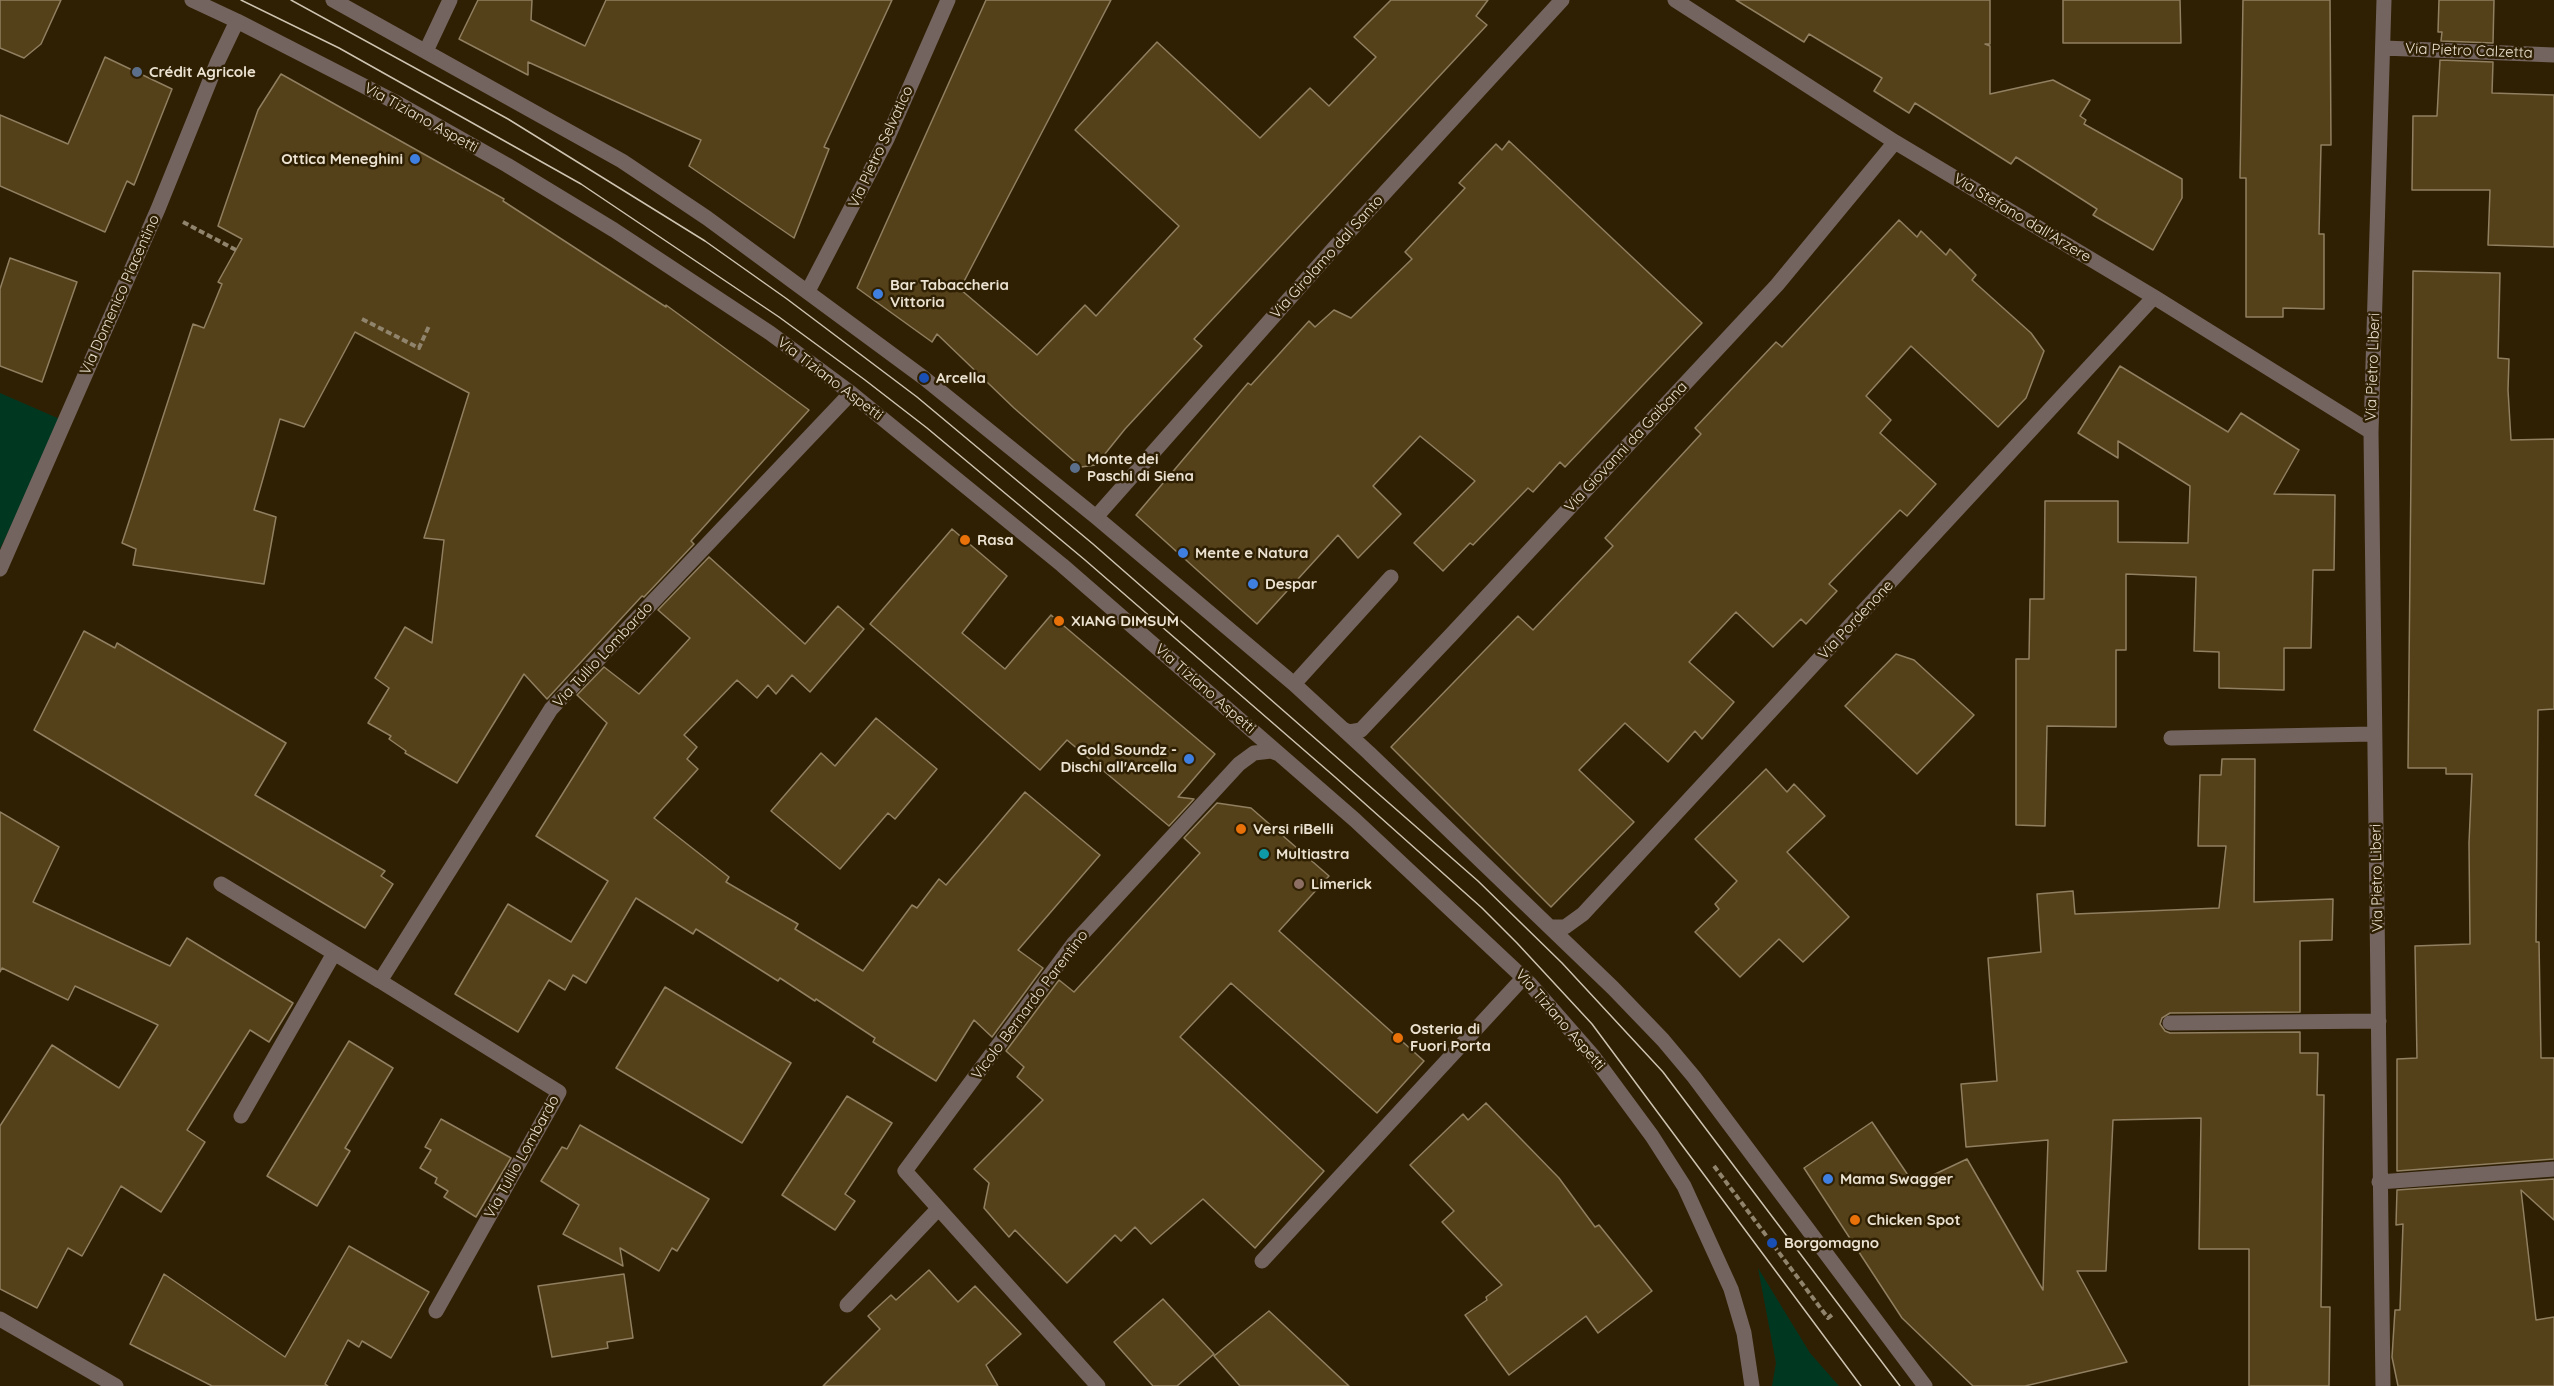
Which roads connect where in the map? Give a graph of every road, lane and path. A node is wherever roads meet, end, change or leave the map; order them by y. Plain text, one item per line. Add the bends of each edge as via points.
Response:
1 (192, 0) edge
2 (333, 0) edge
3 (450, 0) edge
4 (948, 0) edge
5 (1562, 0) edge
6 (1676, 0) edge
7 (2384, 0) edge
8 (237, 21) junction
9 (2384, 48) junction
10 (426, 51) junction
11 (2554, 55) edge
12 (1895, 142) junction
13 (158, 209) junction
14 (236, 250) dead end
15 (808, 291) junction
16 (2154, 297) junction
17 (362, 319) dead end
18 (429, 326) dead end
19 (851, 393) junction
20 (2371, 432) junction
21 (1096, 517) junction
22 (0, 569) edge
23 (1390, 577) dead end
24 (1294, 684) junction
25 (1343, 729) junction
26 (2374, 734) junction
27 (2171, 738) dead end
28 (1281, 755) junction
29 (222, 884) dead end
30 (1550, 927) junction
31 (333, 954) junction
32 (1524, 977) junction
33 (380, 981) junction
34 (2379, 1021) junction
35 (2170, 1023) dead end
36 (241, 1116) dead end
37 (2554, 1169) edge
38 (2379, 1182) junction
39 (938, 1209) junction
40 (1262, 1261) dead end
41 (847, 1305) dead end
42 (436, 1311) dead end
43 (0, 1319) edge
44 (116, 1386) edge
45 (1098, 1386) edge
46 (1752, 1386) edge
47 (1925, 1386) edge
48 (2383, 1386) edge

1 - 8 street, Via Tiziano Aspetti
2 - 10 street
3 - 10 street
4 - 15 street, Via Pietro Selvatico via 887,139
5 - 21 street, Via Girolamo dal Santo via 1335,247
6 - 12 street, Via Stefano dall'Arzere
7 - 9 street, Via Pietro Liberi
8 - 13 street, Via Domenico Piacentino
8 - 19 street, Via Tiziano Aspetti via 507,165 770,333
9 - 11 street, Via Pietro Calzetta
9 - 20 street, Via Pietro Liberi
10 - 15 street via 622,161
12 - 16 street, Via Stefano dall'Arzere
12 - 25 street, Via Giovanni da Gaibana via 1777,285 1367,724 1356,732
13 - 14 path
13 - 22 street, Via Domenico Piacentino
15 - 21 street
16 - 20 street, Via Stefano dall'Arzere
16 - 30 street, Via Pordenone via 1583,914 1565,927
17 - 18 path via 419,348
19 - 28 street, Via Tiziano Aspetti via 1062,565
19 - 33 street, Via Tullio Lombardo via 551,709
20 - 26 street, Via Pietro Liberi
21 - 24 street
23 - 24 street
24 - 25 street
25 - 30 street
26 - 27 street
26 - 34 street, Via Pietro Liberi
28 - 32 street, Via Tiziano Aspetti
28 - 39 street, Vicolo Bernardo Parentino via 1271,751 1254,753 1239,764 1074,943 905,1171
29 - 31 street, Via Tullio Lombardo
30 - 47 street via 1613,988 1694,1077
31 - 33 street, Via Tullio Lombardo
31 - 36 street
32 - 40 street
32 - 46 street, Via Tiziano Aspetti via 1625,1097 1684,1186 1731,1289 1744,1333
33 - 42 street, Via Tullio Lombardo via 560,1092
34 - 35 street
34 - 38 street, Via Pietro Liberi
37 - 38 street
38 - 48 street, Via Pietro Liberi
39 - 41 street
39 - 45 street, Vicolo Bernardo Parentino
43 - 44 street

